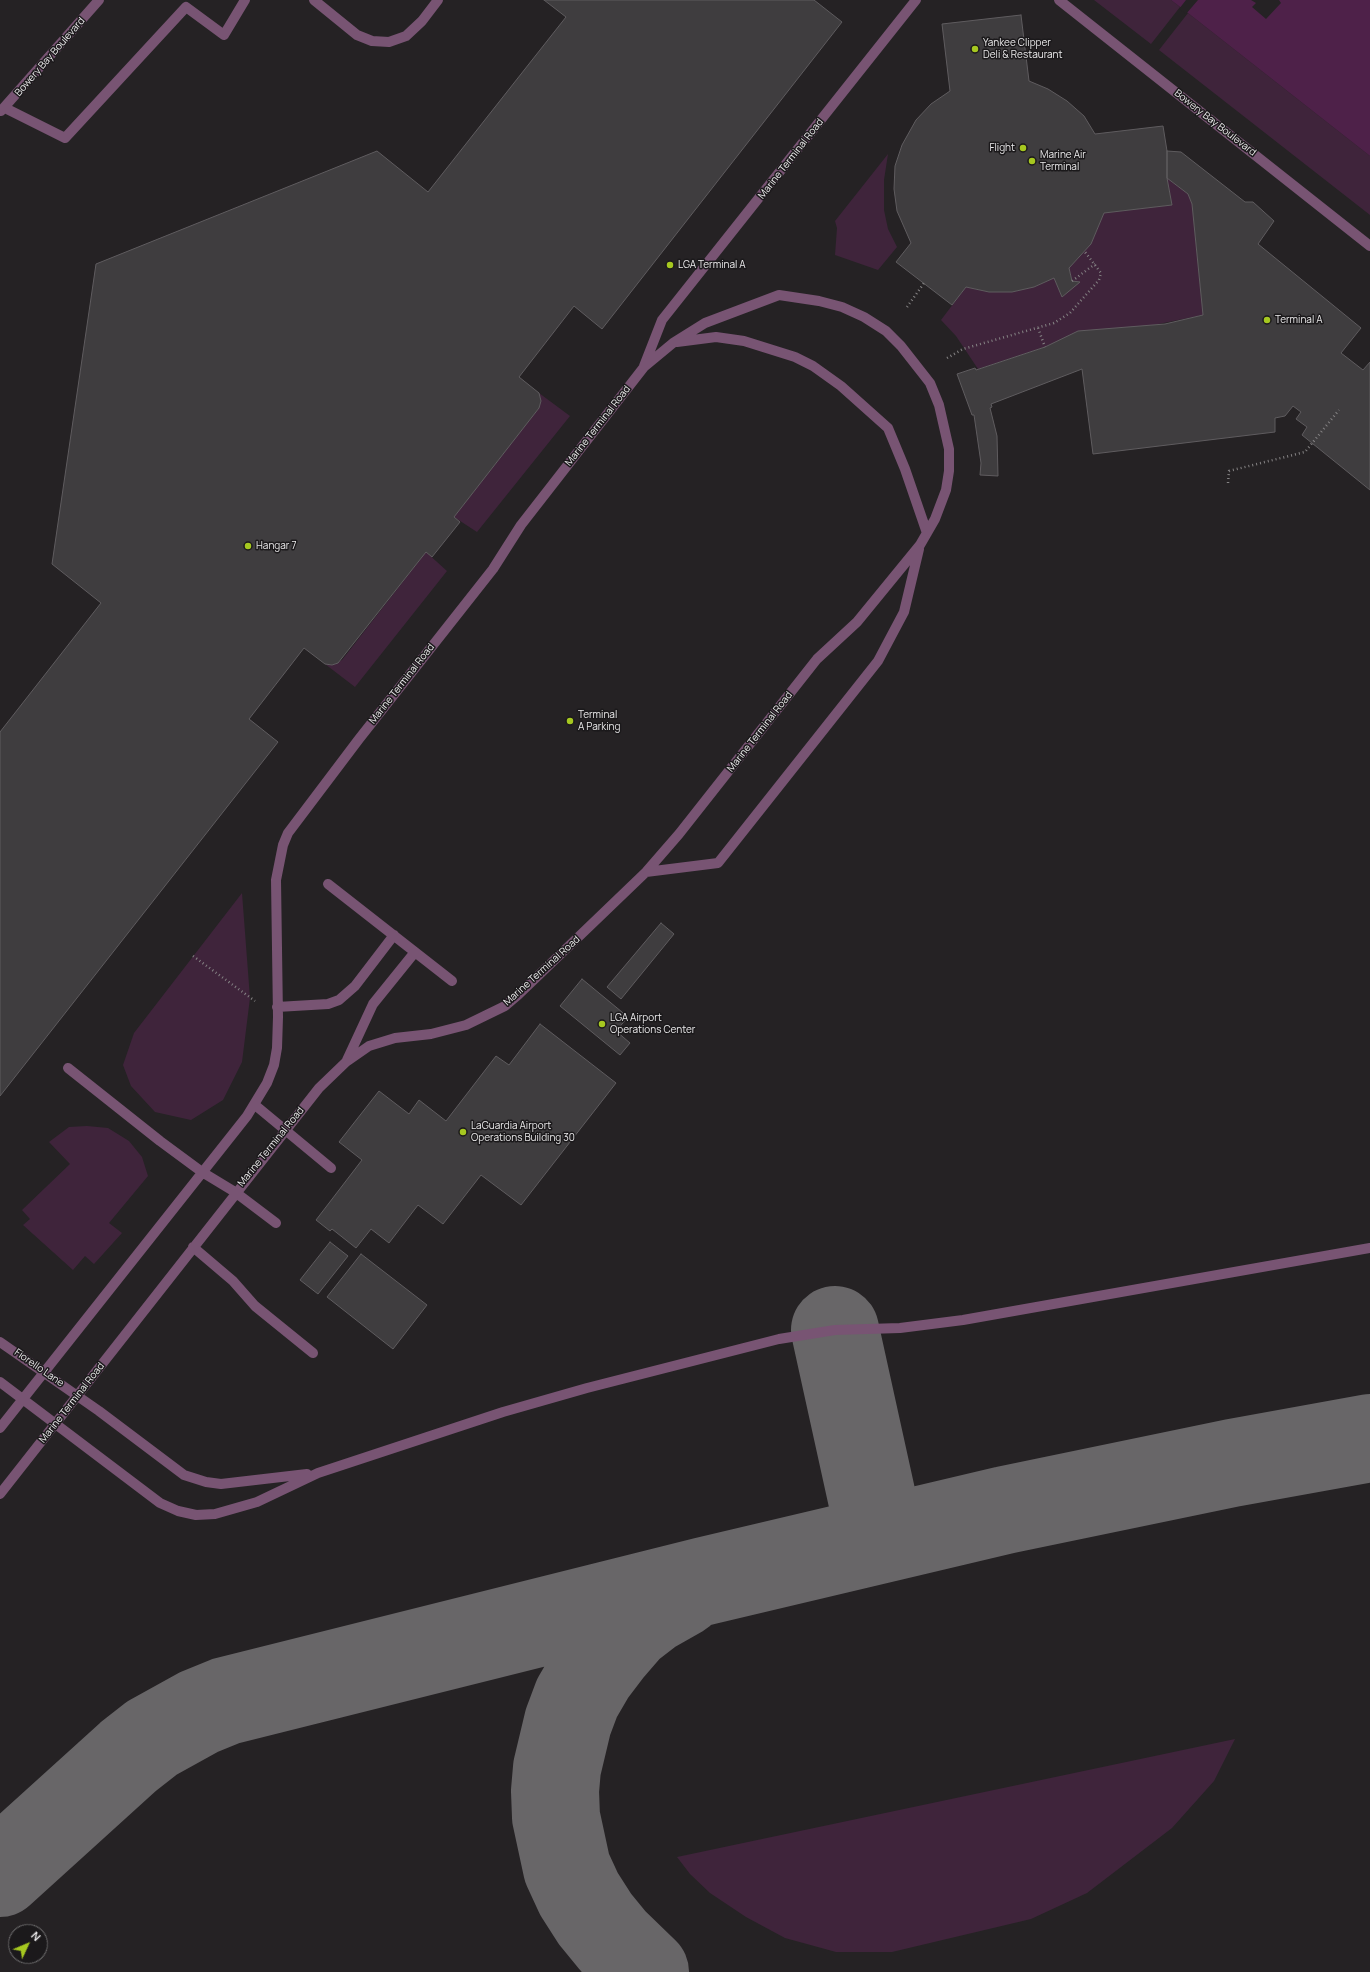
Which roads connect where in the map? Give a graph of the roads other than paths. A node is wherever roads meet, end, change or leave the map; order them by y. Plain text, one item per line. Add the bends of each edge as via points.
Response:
1 (99, 0) edge
2 (244, 0) edge
3 (314, 0) edge
4 (438, 0) edge
5 (905, 0) edge
6 (916, 0) edge
7 (1059, 0) edge
8 (905, 14) junction
9 (2, 110) edge
10 (1370, 246) edge
11 (673, 343) junction
12 (644, 367) junction
13 (928, 533) junction
14 (920, 545) junction
15 (646, 872) junction
16 (328, 884) dead end
17 (394, 935) junction
18 (415, 952) junction
19 (452, 981) dead end
20 (277, 1006) junction
21 (346, 1062) junction
22 (68, 1068) dead end
23 (255, 1105) junction
24 (286, 1129) junction
25 (331, 1168) dead end
26 (202, 1172) junction
27 (236, 1192) junction
28 (276, 1223) dead end
29 (193, 1247) junction
30 (1370, 1248) edge
31 (0, 1342) edge
32 (313, 1353) dead end
33 (44, 1372) junction
34 (0, 1382) edge
35 (78, 1395) junction
36 (23, 1400) junction
37 (55, 1425) junction
38 (0, 1428) edge
39 (318, 1473) junction
40 (0, 1494) edge

1 - 9 street, Bowery Bay Boulevard
2 - 9 street via 224,35 186,7 65,138
3 - 4 street via 358,35 372,41 389,42 406,36
5 - 8 street
6 - 8 street, Marine Terminal Road
7 - 10 street, Bowery Bay Boulevard
8 - 12 street, Marine Terminal Road via 662,320
11 - 12 street, Marine Terminal Road
11 - 13 street via 716,337 744,341 795,357 842,386 888,428
11 - 13 street, Marine Terminal Road via 704,324 778,295 842,307 886,331 930,383 940,405 945,427 949,449 946,490
12 - 20 street, Marine Terminal Road via 521,525 493,569 288,833 280,856 276,880
13 - 14 street, Marine Terminal Road
14 - 15 street, Marine Terminal Road via 857,622 817,659
14 - 15 street via 904,612 878,661 718,863
15 - 21 street, Marine Terminal Road via 505,1006 453,1028 431,1034 380,1041
16 - 17 street
17 - 18 street
17 - 20 street via 355,986 339,1000 316,1005
18 - 19 street
18 - 21 street via 374,1004
20 - 23 street, Marine Terminal Road via 277,1048 274,1065
21 - 24 street, Marine Terminal Road via 319,1088
22 - 26 street
23 - 24 street
23 - 26 street, Marine Terminal Road
24 - 25 street
24 - 27 street, Marine Terminal Road
26 - 27 street
26 - 33 street, Marine Terminal Road
27 - 28 street
27 - 29 street, Marine Terminal Road
29 - 32 street via 233,1281 255,1306
29 - 35 street, Marine Terminal Road
30 - 39 street via 963,1320 900,1328 835,1330 779,1339 518,1408
31 - 33 street, Fiorello Lane
33 - 35 street, Fiorello Lane
33 - 36 street, Marine Terminal Road
34 - 36 street
35 - 37 street, Marine Terminal Road
35 - 39 street, Fiorello Lane via 167,1463 184,1474 206,1482 236,1483
36 - 37 street
36 - 38 street, Marine Terminal Road
37 - 39 street via 160,1503 196,1515 215,1514 257,1502
37 - 40 street, Marine Terminal Road

